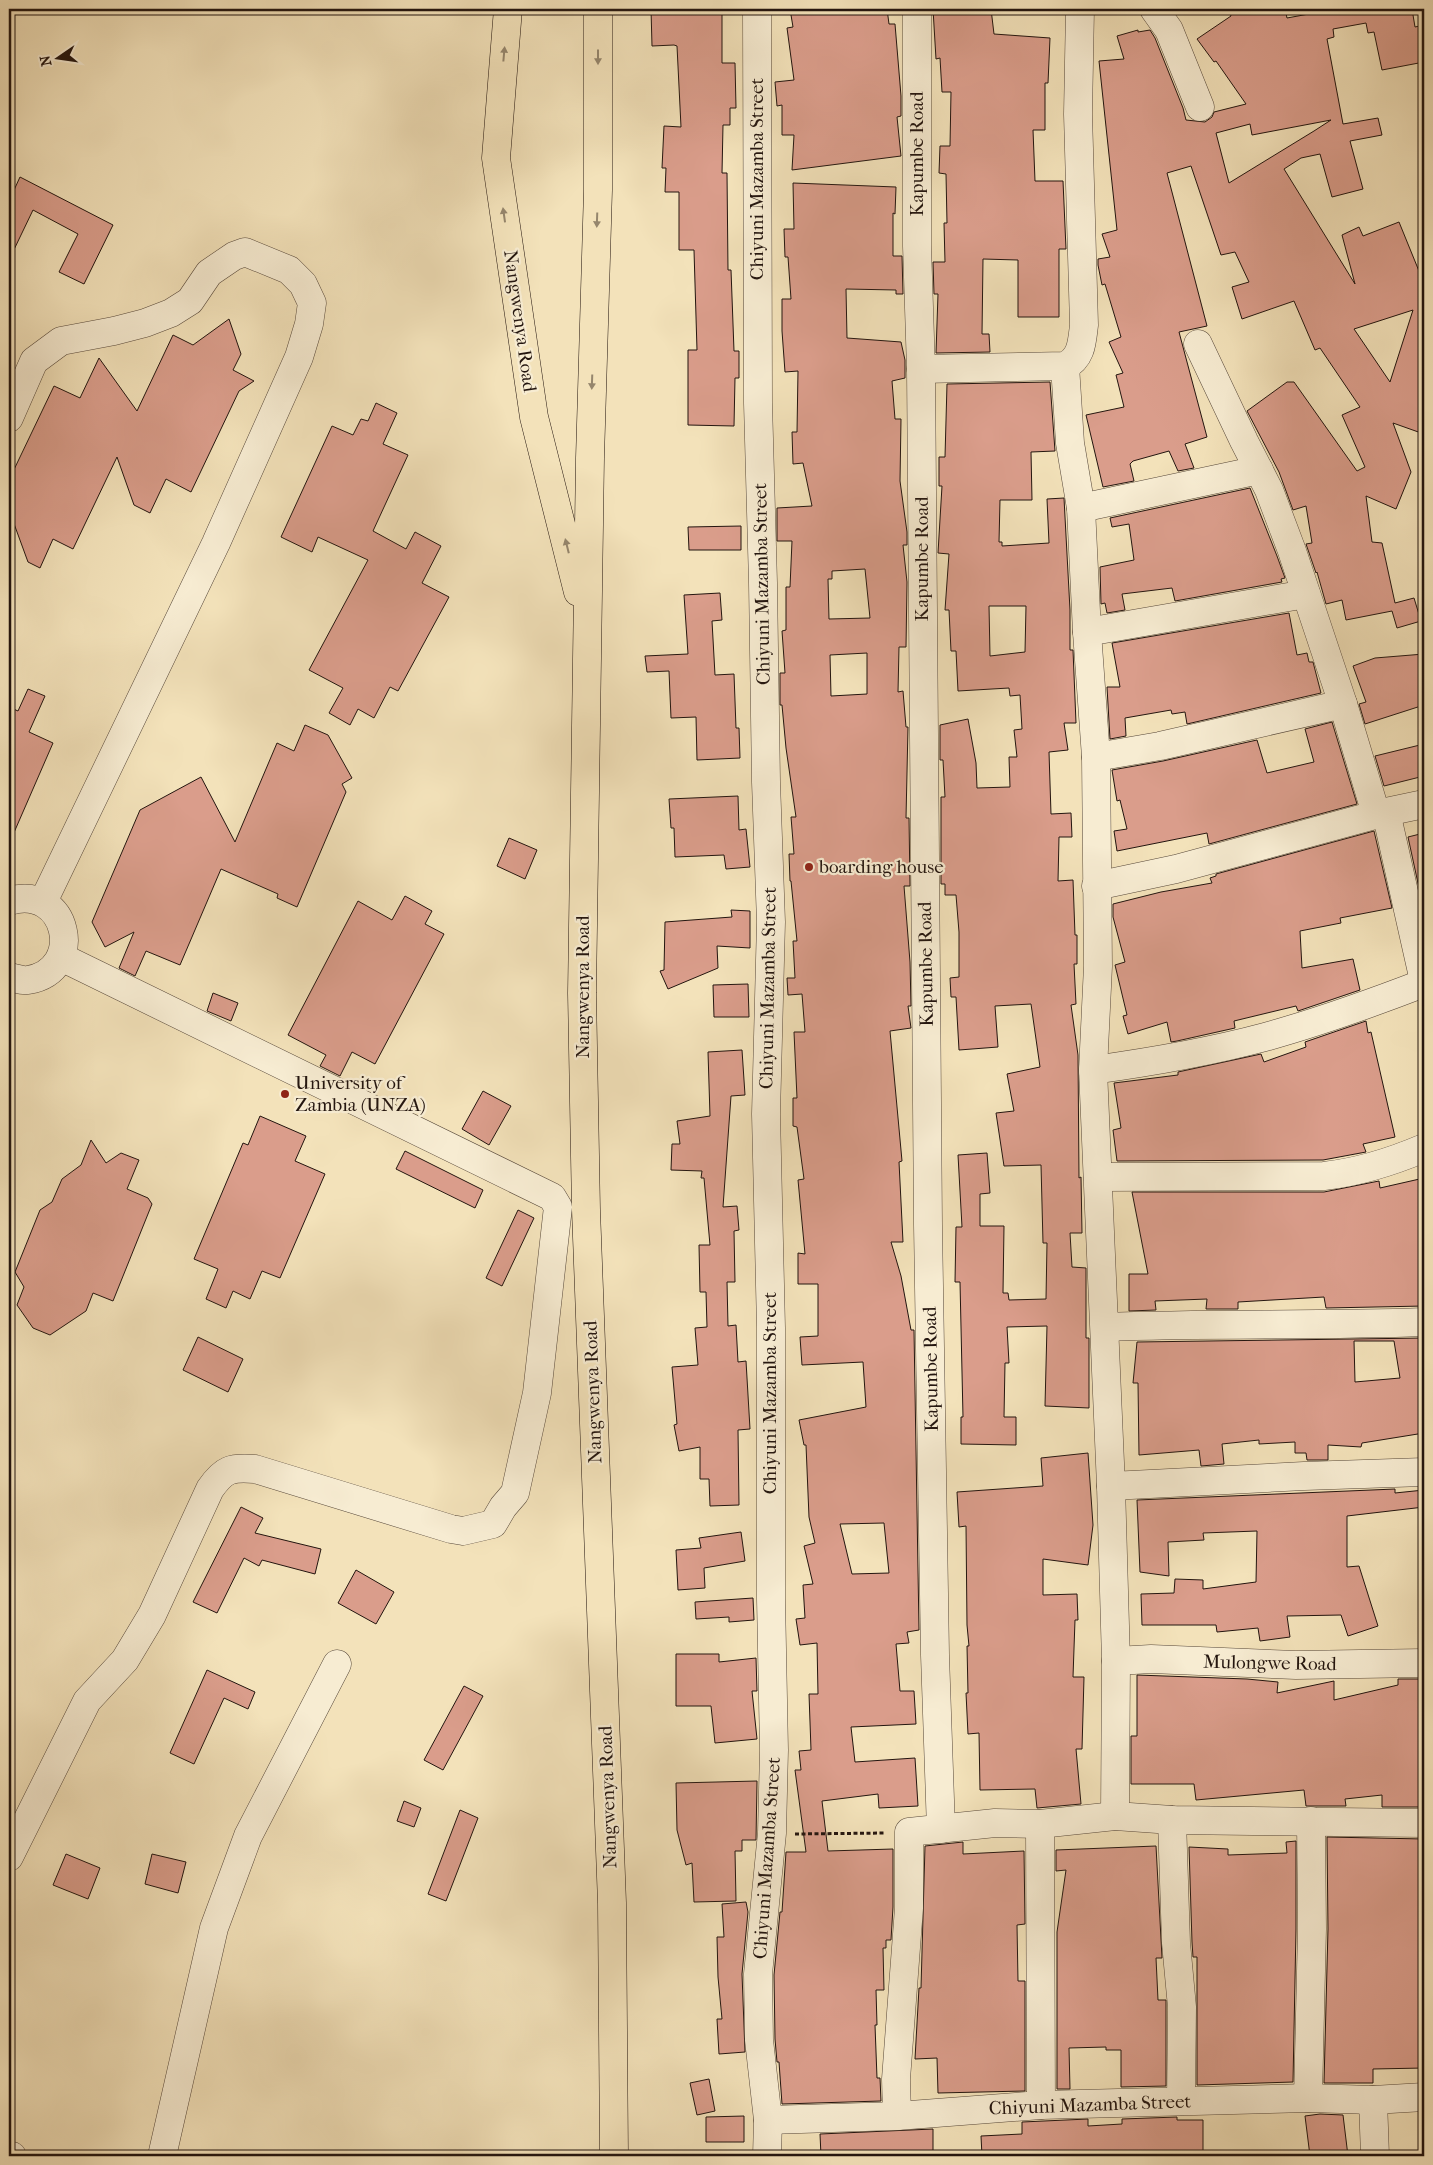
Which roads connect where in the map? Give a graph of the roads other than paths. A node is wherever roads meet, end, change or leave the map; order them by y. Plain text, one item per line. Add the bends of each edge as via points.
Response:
1 (508, 9) edge
2 (598, 9) edge
3 (757, 9) edge
4 (917, 9) edge
5 (1080, 9) edge
6 (1154, 9) edge
7 (1200, 107) dead end
8 (1198, 344) dead end
9 (1065, 366) junction
10 (921, 370) junction
11 (9, 418) edge
12 (1259, 470) junction
13 (1081, 508) junction
14 (1306, 594) junction
15 (587, 628) junction
16 (1086, 632) junction
17 (1343, 704) junction
18 (1096, 757) junction
19 (1424, 804) edge
20 (1381, 813) junction
21 (1096, 886) junction
22 (9, 902) edge
23 (43, 902) junction
24 (61, 957) junction
25 (9, 977) edge
26 (1424, 982) edge
27 (1093, 1070) junction
28 (1424, 1148) edge
29 (1098, 1177) junction
30 (1424, 1322) edge
31 (1105, 1327) junction
32 (1424, 1472) edge
33 (1112, 1486) junction
34 (1116, 1661) junction
35 (1424, 1663) edge
36 (337, 1664) dead end
37 (1115, 1816) junction
38 (1172, 1820) junction
39 (1311, 1821) junction
40 (1424, 1823) edge
41 (1040, 1824) junction
42 (941, 1829) junction
43 (9, 1858) edge
44 (1424, 2097) edge
45 (1308, 2098) junction
46 (1373, 2100) junction
47 (1181, 2101) junction
48 (1041, 2105) junction
49 (896, 2116) junction
50 (768, 2120) junction
51 (162, 2156) edge
52 (614, 2156) edge
53 (767, 2156) edge
54 (1375, 2156) edge

15 -> 1 main road, Nangwenya Road via 534,416 496,158
2 -> 15 main road, Nangwenya Road via 598,190
3 - 50 street, Chiyuni Mazamba Street via 758,403 771,922 766,1114 774,1750 772,1833 758,1974 759,2040
4 - 10 street, Kapumbe Road via 917,236
5 - 9 street via 1078,114 1084,325 1081,349 1072,363
6 - 7 street via 1169,30
8 - 12 street
9 - 10 street
9 - 13 street via 1070,443
10 - 42 street, Kapumbe Road via 928,1225
11 - 23 street via 34,361 61,341 122,329 171,313 190,302 209,273 234,256 245,252 289,270 303,284 312,303 299,357 220,534
12 - 13 street
12 - 14 street
13 - 16 street
14 - 16 street
14 - 17 street
15 - 52 main road, Nangwenya Road via 582,992 586,1210 612,1903
16 - 18 street
17 - 18 street via 1160,746
17 - 20 street
18 - 21 street
19 - 20 street
20 - 21 street via 1176,869
20 - 26 street
21 - 27 street via 1098,966
22 - 23 street via 22,897
23 - 24 street via 58,916 65,936
24 - 25 street via 47,974 26,980
24 - 43 street via 552,1198 558,1206 537,1393 515,1493 493,1524 464,1531 451,1529 255,1469 232,1468 220,1475 210,1489 152,1615 125,1660 86,1701
26 - 27 street via 1356,1009 1266,1036
27 - 29 street
28 - 29 street via 1373,1167 1324,1176
29 - 31 street
30 - 31 street
31 - 33 street
32 - 33 street
33 - 34 street
34 - 35 street, Mulongwe Road via 1151,1659 1296,1666
34 - 37 street
36 - 51 street via 248,1836 214,1928
37 - 38 street
37 - 41 street
38 - 39 street
38 - 47 street via 1176,1943 1182,2007
39 - 40 street
39 - 45 street
41 - 42 street via 995,1823
41 - 48 street
42 - 49 street via 909,1832 909,1900
44 - 46 street, Chiyuni Mazamba Street
45 - 46 street, Chiyuni Mazamba Street
45 - 47 street, Chiyuni Mazamba Street
46 - 54 street
47 - 48 street, Chiyuni Mazamba Street
48 - 49 street, Chiyuni Mazamba Street
49 - 50 street, Chiyuni Mazamba Street
50 - 53 street

